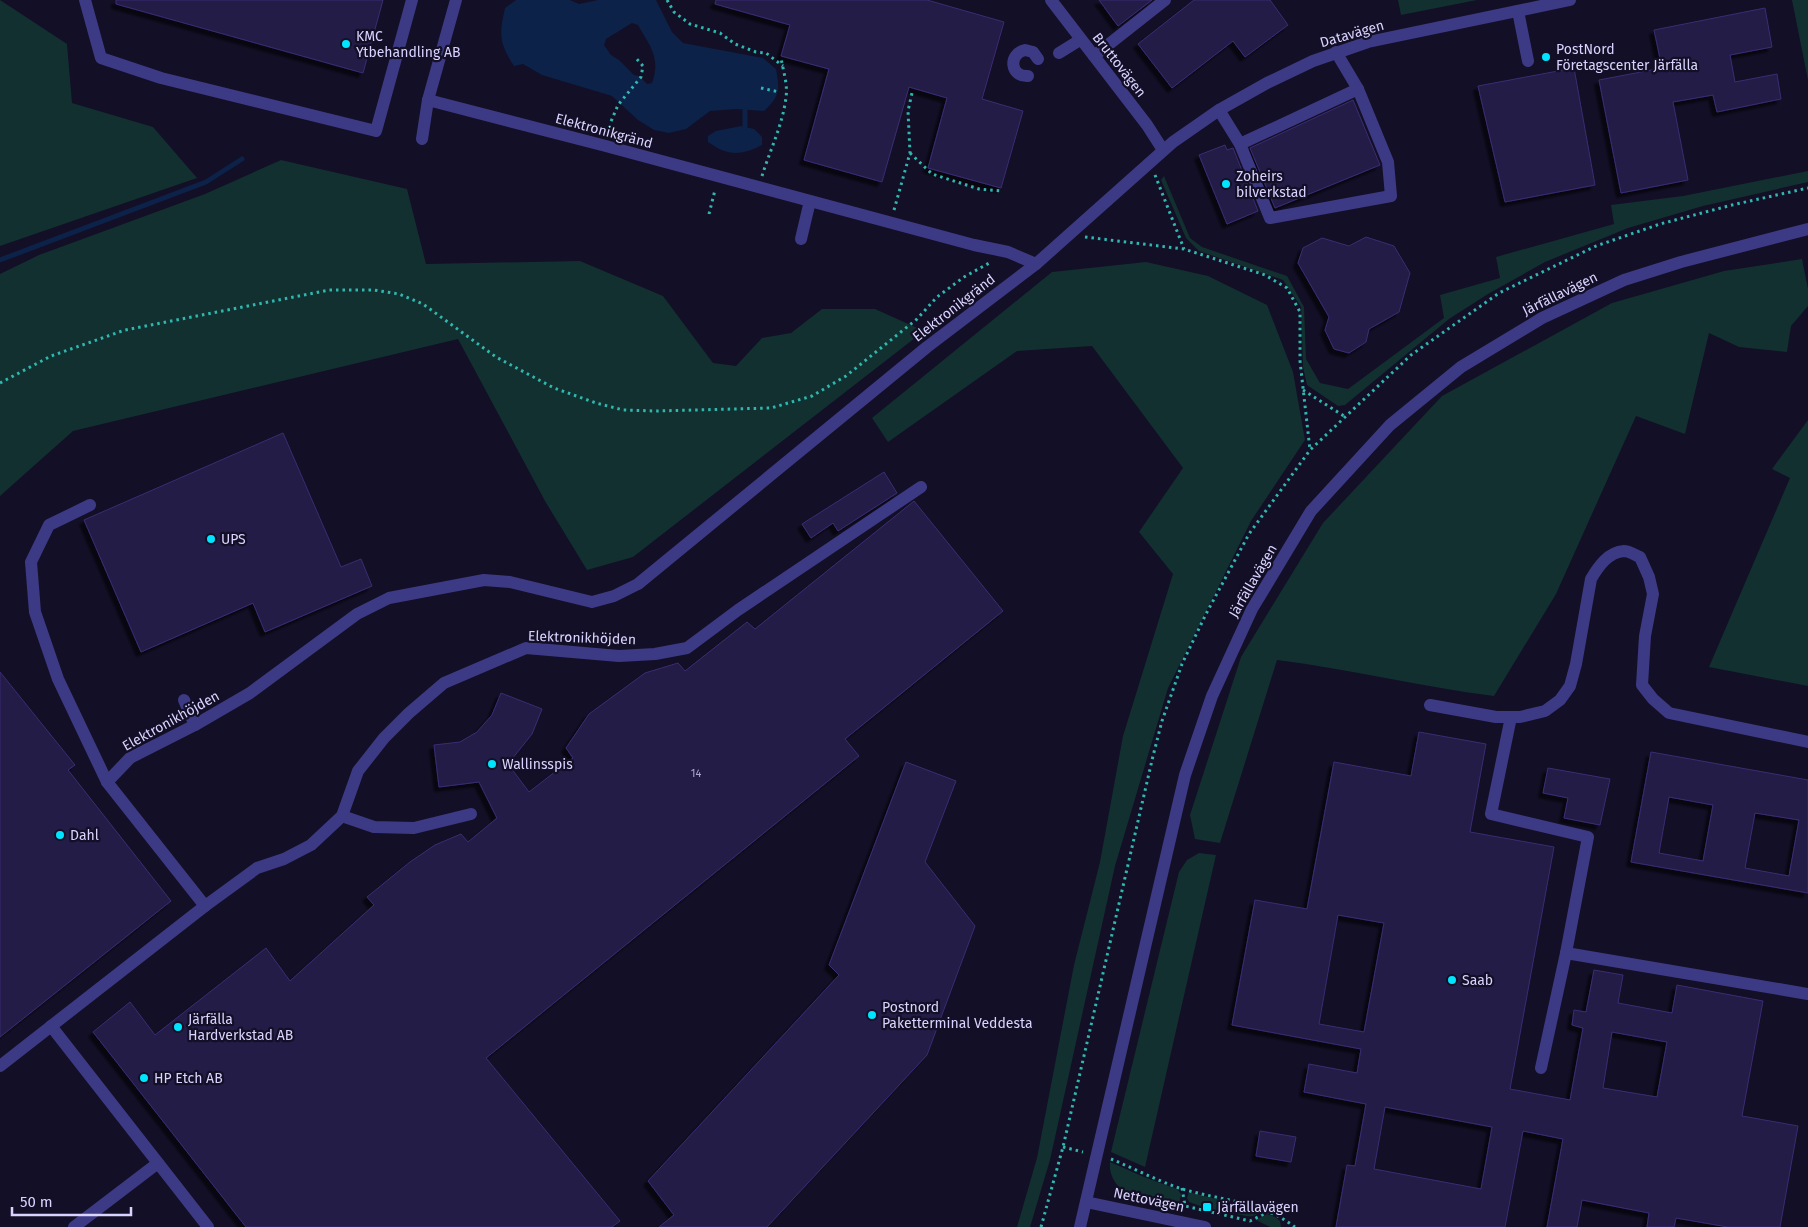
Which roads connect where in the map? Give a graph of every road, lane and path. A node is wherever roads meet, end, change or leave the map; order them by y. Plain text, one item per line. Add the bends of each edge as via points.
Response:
1 (85, 0) edge
2 (412, 0) edge
3 (456, 0) edge
4 (668, 0) edge
5 (1051, 0) edge
6 (1165, 0) edge
7 (1570, 0) edge
8 (1518, 11) junction
9 (1080, 40) junction
10 (1336, 52) junction
11 (1059, 53) dead end
12 (1035, 56) dead end
13 (1094, 56) junction
14 (635, 57) dead end
15 (782, 58) dead end
16 (1528, 61) dead end
17 (783, 66) junction
18 (1028, 76) dead end
19 (761, 88) dead end
20 (1358, 89) junction
21 (779, 92) dead end
22 (912, 93) dead end
23 (428, 100) junction
24 (1219, 110) junction
25 (610, 121) dead end
26 (422, 139) dead end
27 (1240, 144) junction
28 (1164, 150) junction
29 (910, 153) junction
30 (1150, 163) junction
31 (718, 177) junction
32 (759, 188) junction
33 (1808, 188) edge
34 (1002, 190) dead end
35 (810, 201) junction
36 (709, 214) dead end
37 (891, 223) junction
38 (1074, 230) junction
39 (1806, 230) edge
40 (800, 239) dead end
41 (1184, 249) junction
42 (1008, 252) junction
43 (1036, 264) junction
44 (0, 382) edge
45 (1303, 390) junction
46 (1344, 416) junction
47 (1310, 450) junction
48 (799, 453) joint
49 (920, 487) dead end
50 (90, 505) dead end
51 (184, 700) dead end
52 (1430, 704) dead end
53 (1511, 717) junction
54 (195, 725) junction
55 (1808, 742) edge
56 (107, 782) junction
57 (471, 814) dead end
58 (342, 816) junction
59 (205, 906) junction
60 (1566, 952) junction
61 (1808, 994) edge
62 (51, 1026) junction
63 (0, 1066) edge
64 (1541, 1068) dead end
65 (1063, 1146) junction
66 (1084, 1152) dead end
67 (1111, 1159) dead end
68 (158, 1163) junction
69 (1182, 1188) junction
70 (1086, 1202) junction
71 (1268, 1212) junction
72 (74, 1227) edge
73 (208, 1227) edge
74 (1041, 1227) edge
75 (1080, 1227) edge
76 (1205, 1227) edge
77 (1295, 1227) edge

1 - 2 street via 101,58 161,78 376,131
3 - 23 street
4 - 17 path via 674,12 690,24 720,33 735,44 766,53
5 - 9 street, Bruttovägen
6 - 13 street
7 - 8 street, Datavägen
8 - 10 street, Datavägen via 1368,42
8 - 16 street
9 - 11 street
9 - 13 street, Bruttovägen
10 - 20 street
10 - 24 street, Datavägen via 1267,83
12 - 18 street via 1025,50 1013,59 1016,72
13 - 28 street, Bruttovägen
14 - 25 path via 643,66 641,78 618,105
15 - 17 path
17 - 32 path via 787,96
19 - 21 path
20 - 27 street
20 - 27 street via 1388,162 1391,196 1270,218
22 - 29 path via 908,111
23 - 26 street
23 - 31 street, Elektronikgränd
24 - 27 street
24 - 28 street, Datavägen
28 - 30 street, Elektronikgränd
29 - 34 path via 932,174 979,189
29 - 37 path
30 - 38 street, Elektronikgränd
30 - 41 path
31 - 32 street, Elektronikgränd
31 - 36 path
32 - 35 street, Elektronikgränd
33 - 46 path via 1660,224 1596,246 1499,293 1411,355
35 - 37 street, Elektronikgränd
35 - 40 street
37 - 42 street, Elektronikgränd
38 - 41 path via 1086,238
38 - 43 street, Elektronikgränd
39 - 70 street, Järfällavägen via 1624,280 1542,318 1461,367 1390,425 1312,511 1252,609 1212,696 1185,775
41 - 45 path via 1265,275 1287,288 1300,312
42 - 43 street, Elektronikgränd
42 - 44 path via 964,277 846,376 812,396 771,408 623,410 596,402 554,388 496,357 423,304 399,294 374,290 329,290 125,330 52,356
43 - 48 street, Elektronikgränd via 927,347
45 - 46 path
45 - 47 path
46 - 47 path
47 - 65 path via 1249,534 1182,664 1150,765
48 - 54 street, Elektronikhöjden via 638,584 614,596 592,602 510,582 484,580 389,598 357,614 250,692
49 - 58 street, Elektronikhöjden via 687,648 619,656 526,648 444,683 409,712 358,771
50 - 56 street via 49,526 31,562 35,612 58,678
51 - 54 street
52 - 53 street via 1496,718
53 - 55 street via 1545,711 1560,700 1570,686 1591,579 1609,557 1624,551 1640,557 1649,577 1652,594 1642,685 1653,699 1669,713
53 - 60 street via 1491,814 1588,837
54 - 56 street, Elektronikhöjden via 130,758
56 - 59 street
57 - 58 street via 414,828 374,827
58 - 59 street, Elektronikhöjden via 311,845 257,868
59 - 62 street, Elektronikhöjden
60 - 61 street
60 - 64 street
62 - 63 street, Elektronikhöjden
62 - 68 street
65 - 66 path
65 - 74 path
67 - 69 path
68 - 72 street
68 - 73 street
69 - 71 path
69 - 71 path via 1185,1206 1250,1221
70 - 75 street, Järfällavägen
70 - 76 street, Nettovägen
71 - 77 path

